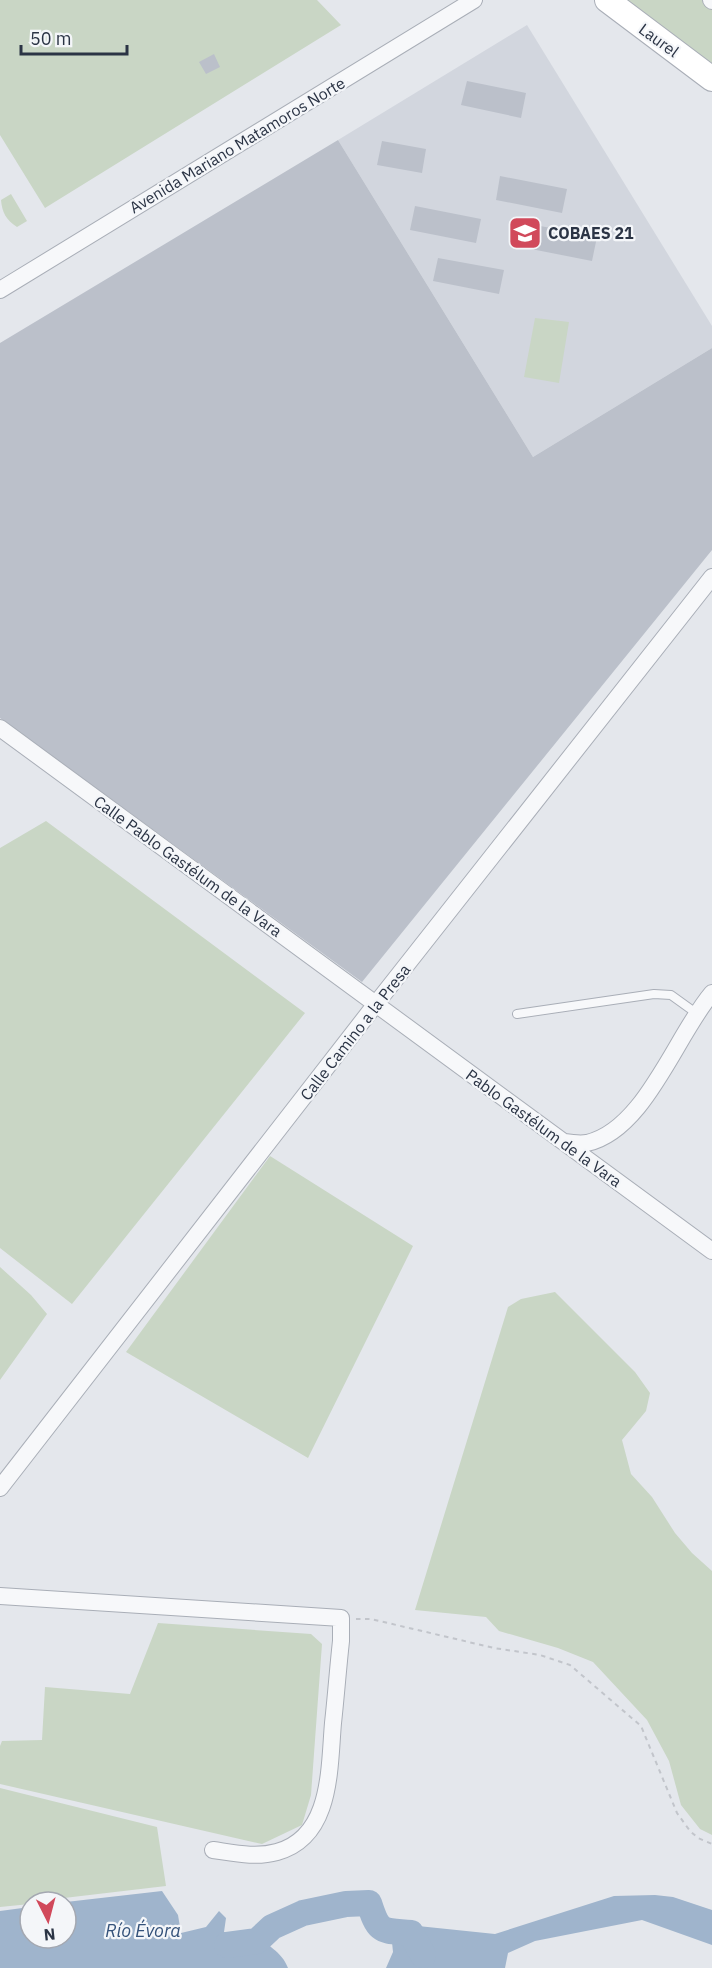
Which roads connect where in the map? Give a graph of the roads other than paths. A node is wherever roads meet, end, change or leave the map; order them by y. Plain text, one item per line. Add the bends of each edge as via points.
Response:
1 (474, 0) edge
2 (607, 0) edge
3 (712, 79) edge
4 (0, 290) edge
5 (712, 577) edge
6 (0, 728) edge
7 (712, 993) edge
8 (375, 1005) junction
9 (696, 1013) junction
10 (517, 1014) dead end
11 (563, 1142) junction
12 (712, 1251) edge
13 (0, 1488) edge
14 (0, 1596) edge
15 (213, 1850) dead end

1 - 4 street, Avenida Mariano Matamoros Norte
2 - 3 street, Laurel
5 - 8 street, Calle Camino a la Presa
6 - 8 street, Calle Pablo Gastélum de la Vara
7 - 9 street
8 - 11 street, Pablo Gastélum de la Vara
8 - 13 street, Calle Camino a la Presa
9 - 10 lane via 671,995 654,994
9 - 11 street via 659,1077 622,1124 604,1137 585,1143
11 - 12 street, Pablo Gastélum de la Vara
14 - 15 street via 341,1618 326,1795 313,1826 279,1852 251,1855

